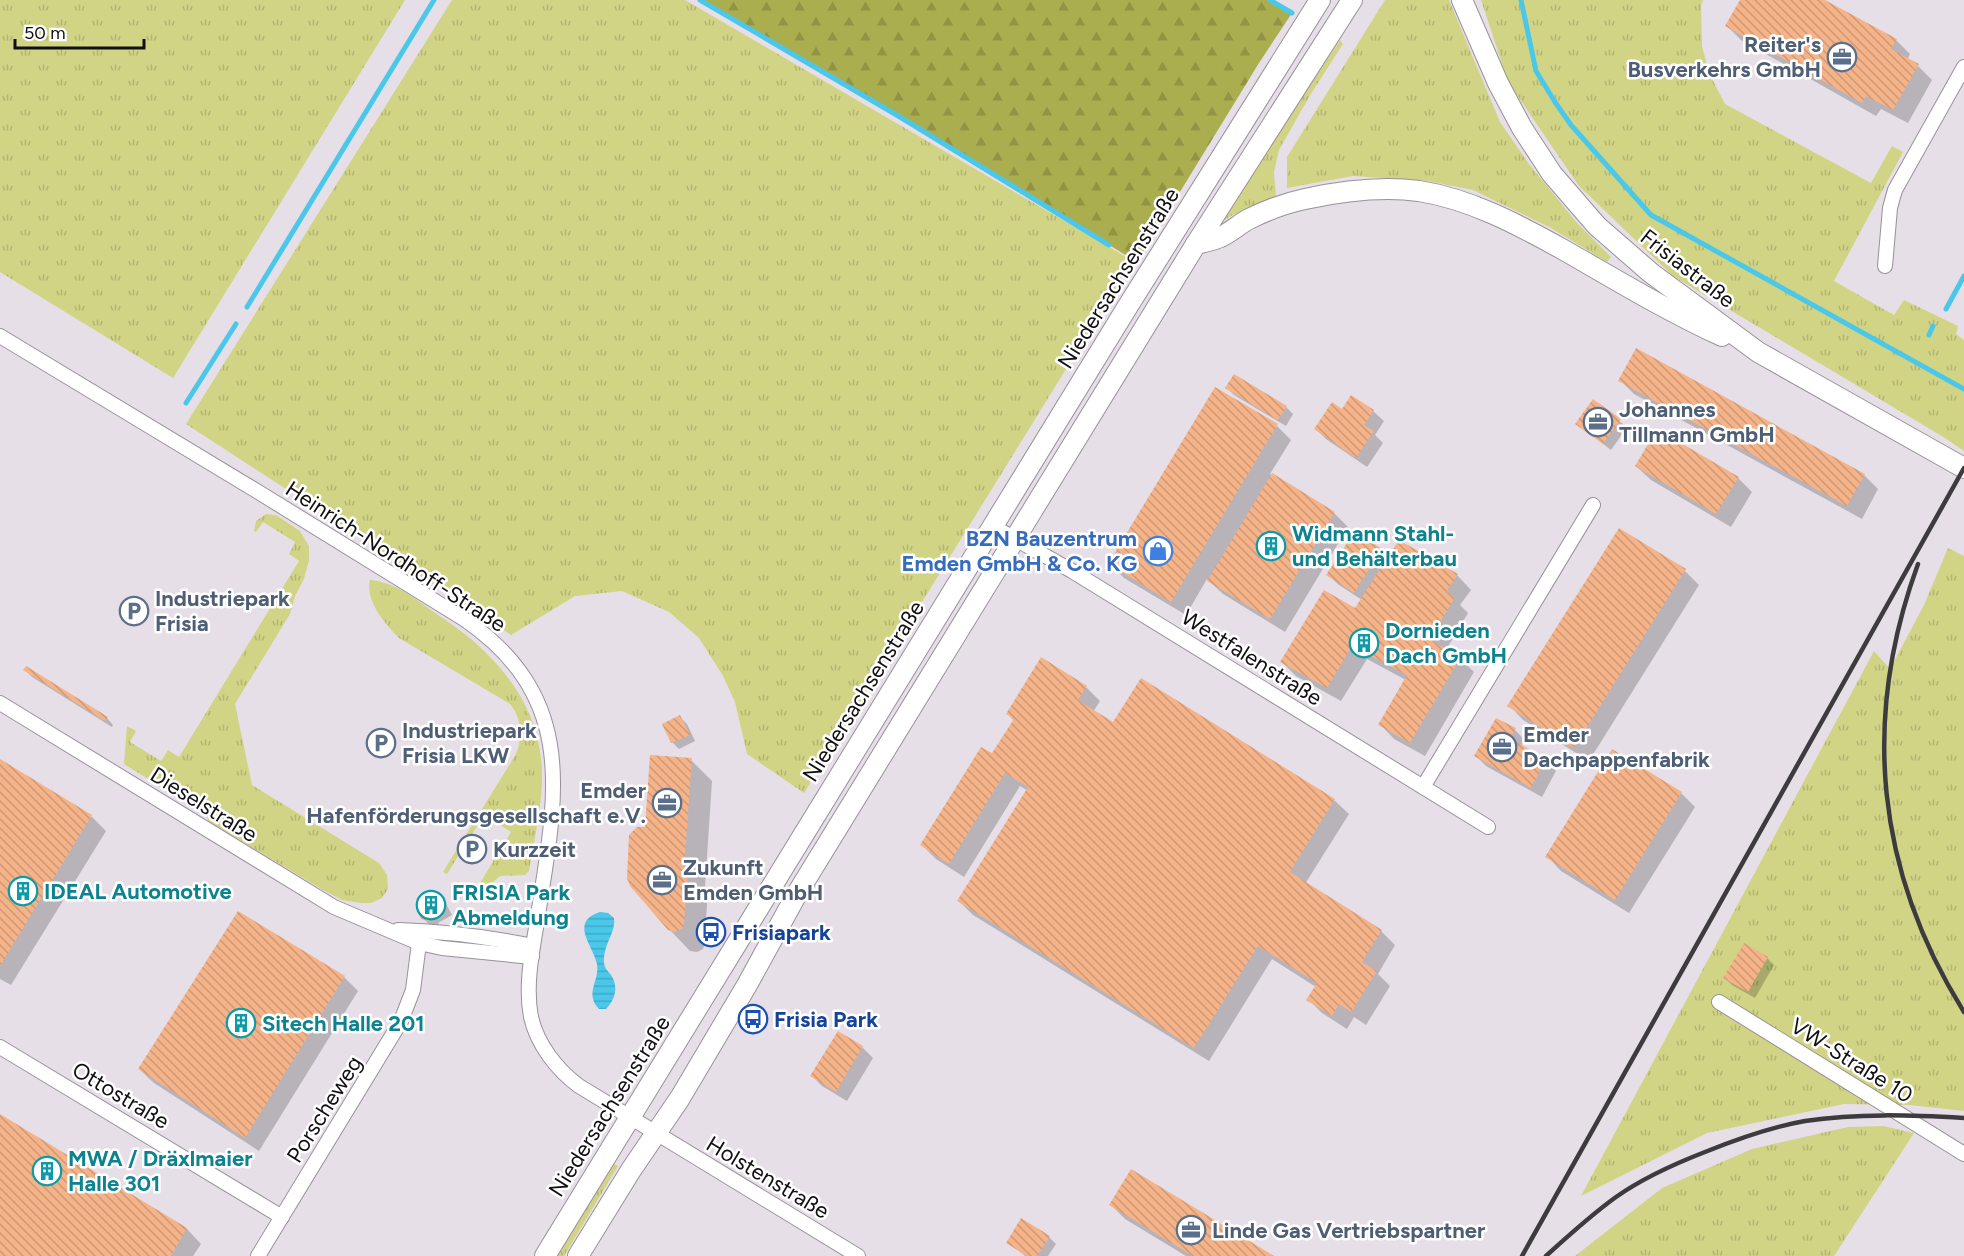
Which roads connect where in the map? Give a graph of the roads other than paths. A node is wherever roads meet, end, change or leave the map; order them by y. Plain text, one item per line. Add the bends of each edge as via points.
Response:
1 (1320, 0) edge
2 (1352, 0) edge
3 (1462, 0) edge
4 (1470, 9) edge
5 (1964, 67) edge
6 (1196, 244) junction
7 (1885, 266) dead end
8 (0, 336) edge
9 (1758, 352) junction
10 (1964, 468) edge
11 (1593, 505) dead end
12 (993, 527) junction
13 (1016, 539) junction
14 (0, 703) edge
15 (1423, 786) junction
16 (1488, 827) dead end
17 (391, 930) junction
18 (419, 943) junction
19 (532, 951) junction
20 (1719, 1002) dead end
21 (0, 1047) edge
22 (631, 1117) junction
23 (656, 1133) junction
24 (1964, 1154) edge
25 (282, 1217) junction
26 (258, 1256) edge
27 (545, 1256) edge
28 (578, 1256) edge
29 (858, 1256) edge

1 - 12 main road, Niedersachsenstraße
2 - 6 main road
3 - 4 main road, Frisiastraße
4 - 9 main road, Frisiastraße via 1498,83 1552,174 1597,226 1651,273
5 - 7 street via 1891,199
6 - 9 main road via 1220,237 1252,217 1303,199 1375,189 1431,194 1497,215 1697,325
6 - 13 main road
8 - 19 street, Heinrich-Nordhoff-Straße via 464,619 507,655 536,700 552,759 552,814
9 - 10 main road, Frisiastraße
11 - 15 street
12 - 13 street, Westfalenstraße
12 - 22 main road, Niedersachsenstraße
13 - 15 street, Westfalenstraße
13 - 23 main road via 798,892 715,1039
14 - 17 street, Dieselstraße via 318,898
15 - 16 street, Westfalenstraße
17 - 18 street, Dieselstraße
17 - 19 street, Dieselstraße via 460,934
18 - 19 street, Dieselstraße via 442,948
18 - 25 street, Porscheweg via 413,990 401,1021
19 - 22 street, Heinrich-Nordhoff-Straße via 531,1017 546,1052 572,1081
20 - 24 street, VW-Straße 10
21 - 25 street, Ottostraße
22 - 23 street, Holstenstraße
22 - 27 main road, Niedersachsenstraße
23 - 28 main road
23 - 29 street, Holstenstraße
25 - 26 street, Porscheweg

